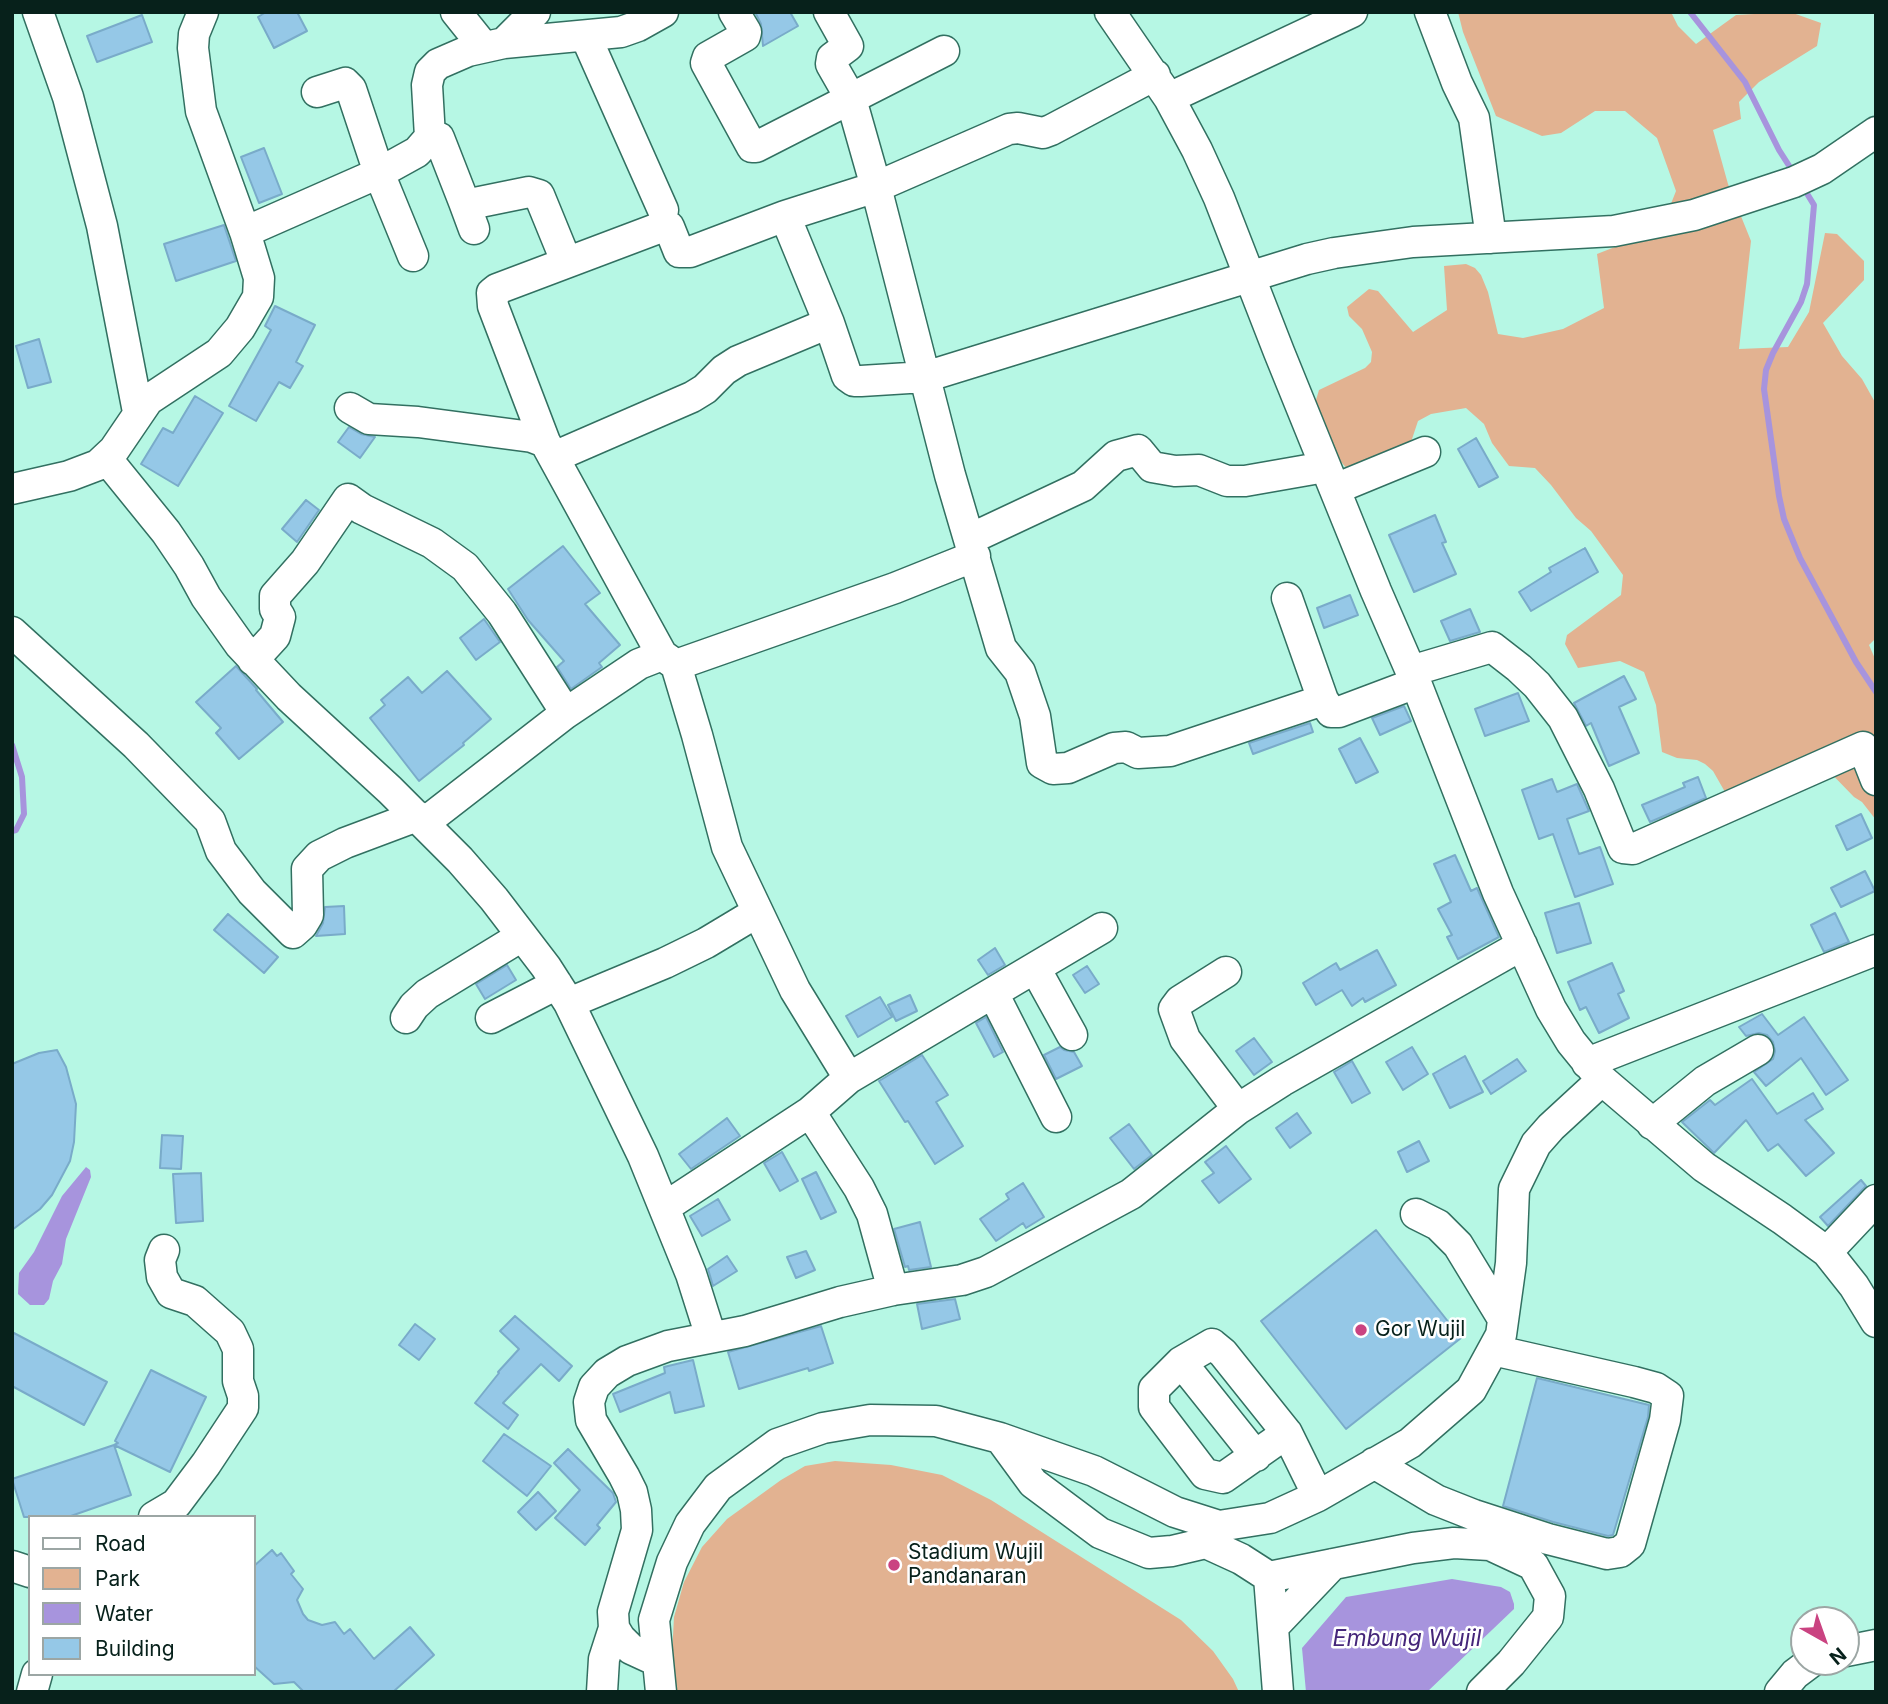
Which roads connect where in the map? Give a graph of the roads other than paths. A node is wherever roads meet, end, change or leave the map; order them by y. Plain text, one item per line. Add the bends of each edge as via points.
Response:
1 (38, 12) edge
2 (202, 12) edge
3 (456, 12) edge
4 (535, 12) edge
5 (663, 12) edge
6 (734, 12) edge
7 (829, 12) edge
8 (1110, 12) edge
9 (1352, 12) edge
10 (1430, 12) edge
11 (586, 37) junction
12 (494, 45) junction
13 (944, 51) dead end
14 (1162, 87) junction
15 (317, 92) dead end
16 (851, 99) junction
17 (1876, 132) edge
18 (430, 137) junction
19 (379, 173) junction
20 (876, 187) junction
21 (663, 210) dead end
22 (785, 216) junction
23 (245, 232) junction
24 (1492, 239) junction
25 (413, 256) dead end
26 (566, 261) junction
27 (1252, 278) junction
28 (829, 323) junction
29 (925, 377) junction
30 (350, 408) dead end
31 (138, 412) junction
32 (550, 449) junction
33 (1425, 453) dead end
34 (106, 458) junction
35 (1330, 478) junction
36 (12, 489) edge
37 (973, 547) junction
38 (1287, 598) dead end
39 (12, 632) edge
40 (253, 660) junction
41 (669, 660) junction
42 (1414, 677) junction
43 (1323, 700) junction
44 (566, 713) junction
45 (1869, 746) edge
46 (1876, 779) edge
47 (421, 820) junction
48 (756, 913) junction
49 (1102, 928) dead end
50 (522, 936) junction
51 (1522, 945) junction
52 (1876, 950) edge
53 (1035, 968) junction
54 (1226, 972) dead end
55 (563, 993) junction
56 (993, 993) junction
57 (406, 1018) dead end
58 (491, 1018) dead end
59 (1072, 1034) dead end
60 (1758, 1050) dead end
61 (1594, 1072) junction
62 (849, 1078) junction
63 (1238, 1109) junction
64 (810, 1112) junction
65 (1056, 1117) dead end
66 (1651, 1124) junction
67 (1876, 1200) edge
68 (665, 1207) junction
69 (1416, 1213) dead end
70 (164, 1250) dead end
71 (1826, 1252) junction
72 (893, 1290) junction
73 (1503, 1319) junction
74 (1876, 1322) edge
75 (711, 1337) junction
76 (1493, 1350) junction
77 (1181, 1362) junction
78 (1287, 1433) junction
79 (1000, 1438) junction
80 (1256, 1456) junction
81 (1374, 1463) junction
82 (1318, 1496) junction
83 (158, 1515) edge
84 (1213, 1534) junction
85 (1333, 1564) junction
86 (1269, 1577) junction
87 (1273, 1626) junction
88 (614, 1628) junction
89 (657, 1661) junction
90 (1793, 1676) edge
91 (603, 1692) edge
92 (661, 1692) edge
93 (1278, 1692) edge
94 (1482, 1692) edge
95 (1780, 1692) edge

1 - 31 street via 68,97 102,226
2 - 23 street via 193,48 201,111
3 - 12 street
4 - 12 street
5 - 11 street via 621,32
6 - 16 street via 745,36 708,57 706,63 751,146
7 - 16 street via 848,46 831,62
8 - 14 street
9 - 14 street
10 - 24 street via 1474,118
11 - 12 street
11 - 21 street
12 - 18 street via 468,51 430,72 426,85
13 - 16 street
14 - 20 street via 1043,133 1009,129
14 - 27 street via 1214,186
15 - 19 street via 348,85
16 - 20 street
17 - 24 street via 1794,182 1694,215 1614,231
18 - 19 street via 417,152
18 - 26 street via 439,138 469,216 470,204 534,192
19 - 23 street
19 - 25 street
20 - 22 street
20 - 29 street
22 - 26 street via 690,252 678,252 667,226
22 - 28 street
23 - 31 street via 259,278 255,306 219,353 154,395
24 - 27 street via 1413,242 1334,253
26 - 32 street via 497,289 491,298
27 - 29 street
27 - 35 street
28 - 29 street via 847,376 853,380
28 - 32 street via 738,361 692,397
29 - 37 street
30 - 32 street via 369,419 532,437
31 - 34 street
32 - 41 street
33 - 35 street
34 - 36 street via 84,471
34 - 40 street via 166,532 205,597
35 - 37 street via 1227,481 1199,470 1152,467 1138,450 1116,456 1083,486
35 - 42 street
37 - 41 street via 883,593
37 - 43 street via 1001,648 1020,672 1035,716 1042,763 1053,769 1068,768 1115,748 1138,753 1170,751
38 - 43 street
39 - 47 street via 136,745 210,821 221,851 252,892 293,933 308,915 307,869 319,856 345,842
40 - 44 street via 275,636 280,617 275,596 305,562 348,499 421,537 465,567 502,613
40 - 47 street
41 - 44 street via 639,664
41 - 48 street via 697,735 727,847
42 - 43 street via 1339,712 1331,712
42 - 45 street via 1492,647 1519,668 1563,718 1623,848 1633,849
42 - 51 street
44 - 47 street
45 - 46 street
47 - 50 street
48 - 55 street via 665,963
48 - 62 street via 795,990
49 - 53 street
50 - 55 street
50 - 57 street via 427,995
51 - 61 street via 1551,1009
51 - 63 street
52 - 61 street
53 - 56 street
53 - 59 street
54 - 63 street via 1174,1009 1185,1040
55 - 58 street
55 - 68 street
56 - 62 street
56 - 65 street
60 - 66 street via 1705,1081
61 - 66 street
61 - 73 street via 1536,1144 1514,1189
62 - 64 street
63 - 72 street via 1131,1194 1046,1241 962,1280
64 - 68 street
64 - 72 street via 872,1214
66 - 71 street
67 - 71 street
68 - 75 street
69 - 73 street via 1438,1225 1458,1245
70 - 83 street via 162,1277 171,1293 195,1301 230,1332 238,1349 243,1409 176,1504
71 - 74 street
72 - 75 street
73 - 76 street
75 - 88 street via 627,1361 594,1387 589,1402 592,1420 632,1492 636,1510 637,1530 613,1612
76 - 81 street via 1471,1390 1410,1443
76 - 81 street via 1634,1382 1668,1396 1630,1544 1620,1552 1606,1554 1548,1539 1436,1500
77 - 78 street via 1212,1344
77 - 80 street
77 - 80 street via 1154,1389 1154,1407 1205,1474 1223,1478
78 - 80 street
78 - 82 street
79 - 84 street via 1094,1471
79 - 84 street via 1033,1483 1100,1533 1149,1553 1172,1551
79 - 89 street via 936,1421 870,1420 823,1428 777,1444 718,1487 690,1524 672,1562 654,1620
81 - 82 street
82 - 84 street via 1270,1518
84 - 86 street
85 - 86 street
85 - 87 street
85 - 94 street via 1454,1543 1490,1545 1533,1565 1550,1596 1548,1617
86 - 87 street
87 - 93 street
88 - 89 street via 631,1649
88 - 91 street via 604,1659
89 - 92 street
90 - 95 street

